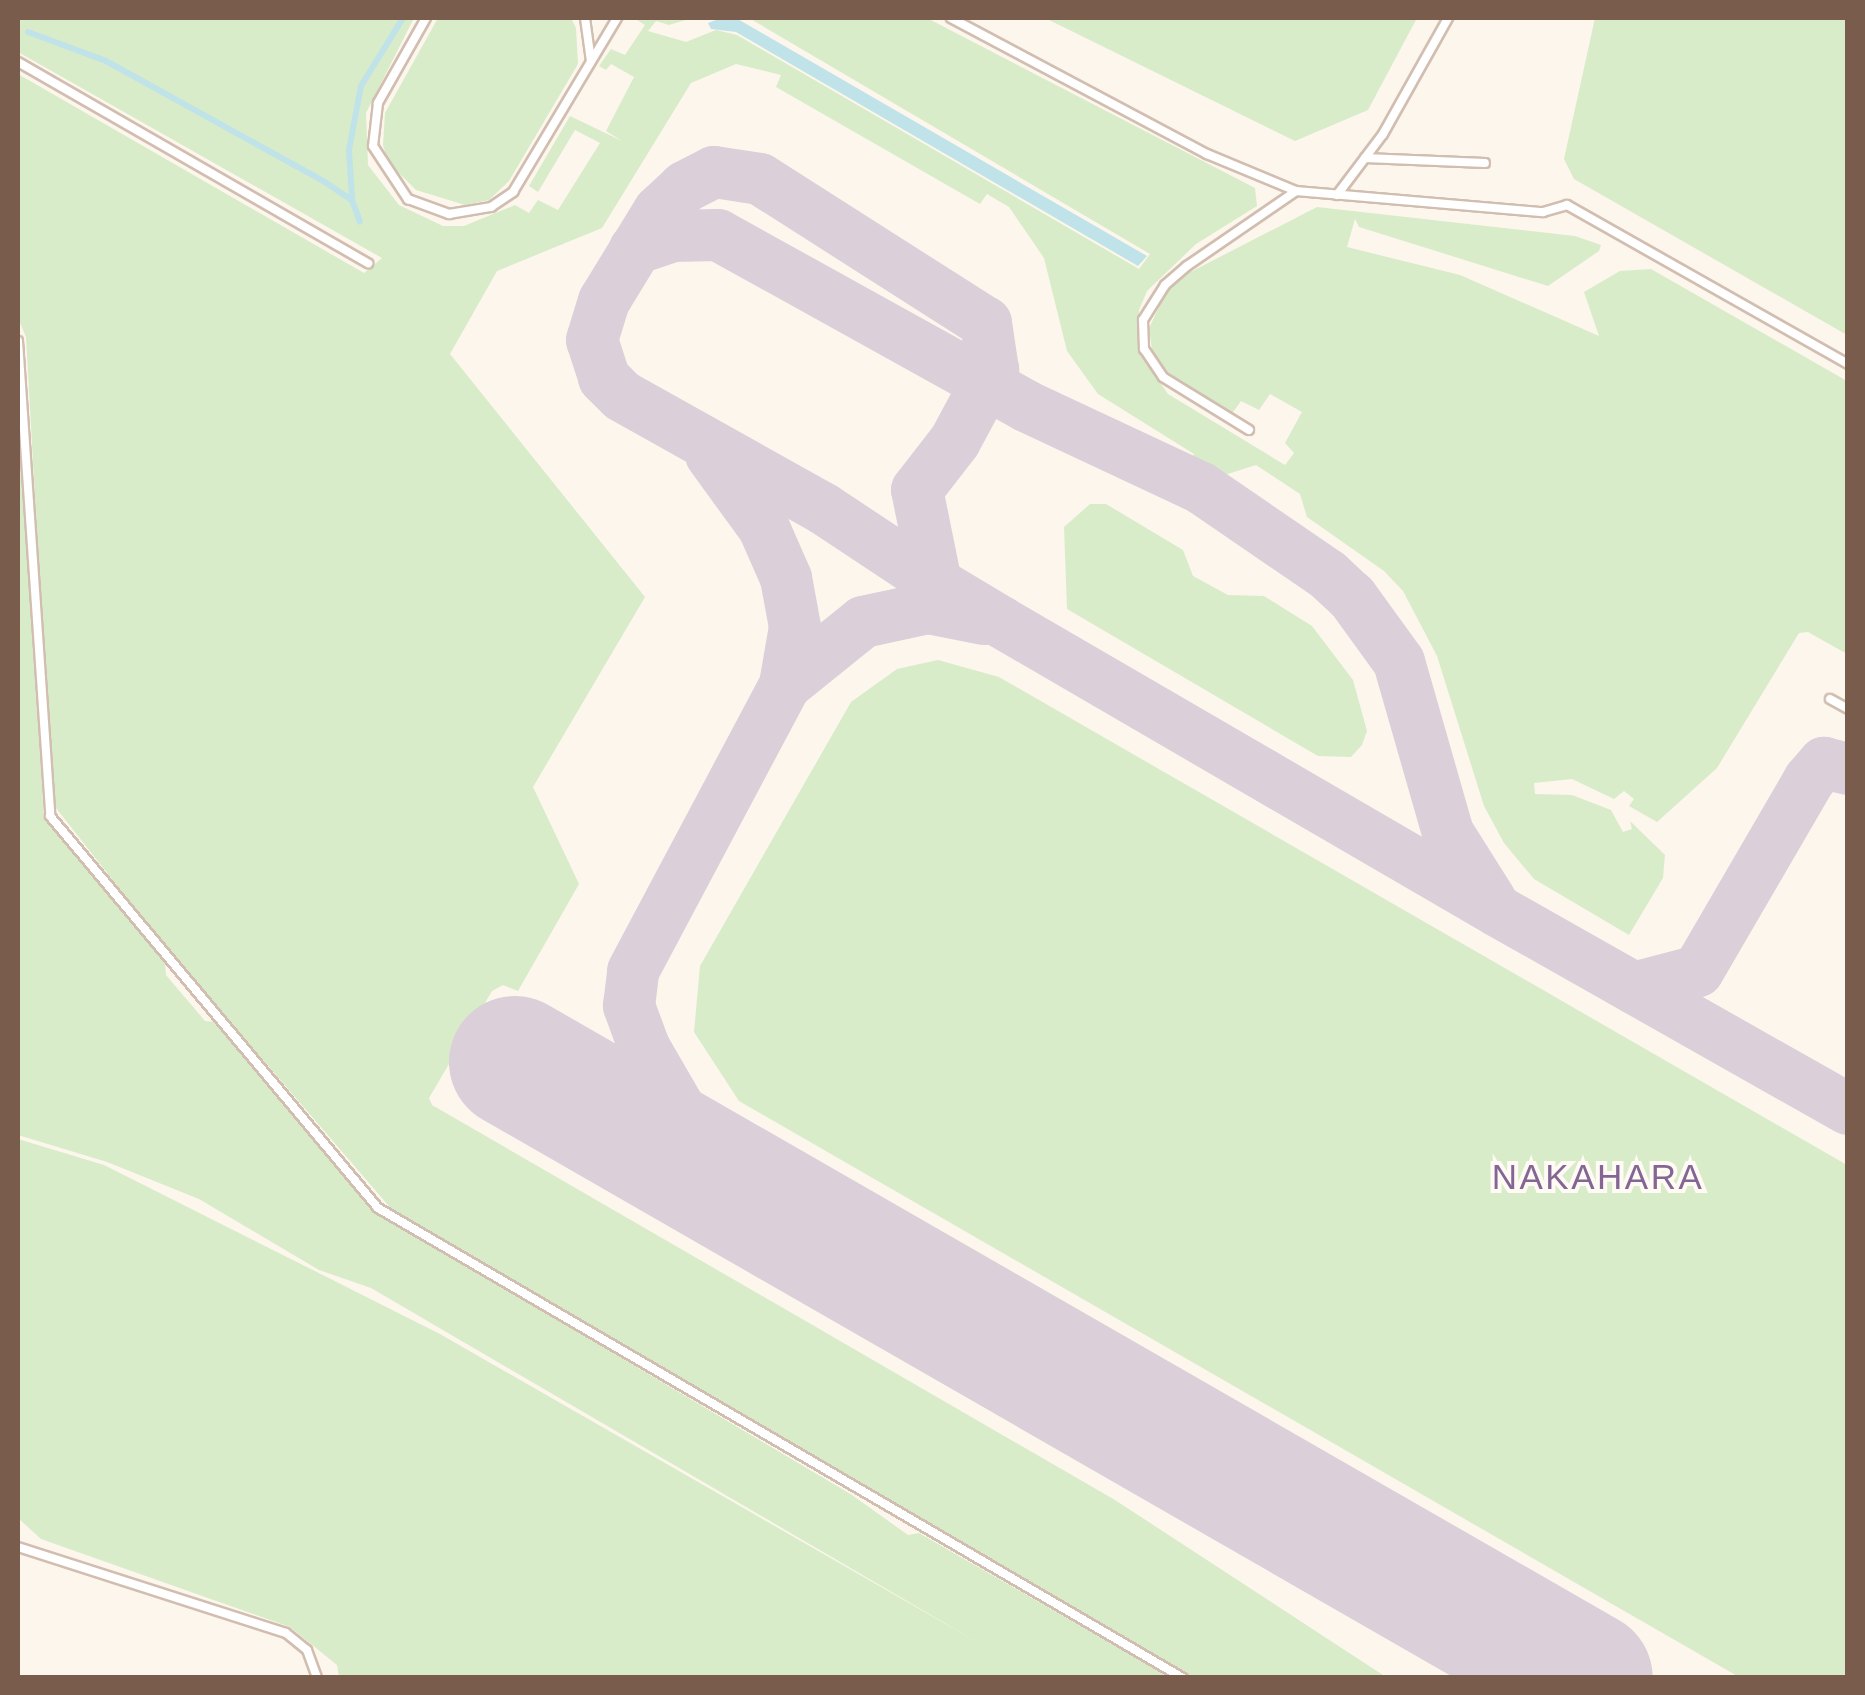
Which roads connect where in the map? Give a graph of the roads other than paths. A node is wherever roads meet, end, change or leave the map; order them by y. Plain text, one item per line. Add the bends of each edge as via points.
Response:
1 (426, 18) edge
2 (584, 18) edge
3 (617, 18) edge
4 (951, 18) edge
5 (1448, 18) edge
6 (591, 61) junction
7 (18, 62) edge
8 (1364, 158) junction
9 (1485, 163) dead end
10 (1296, 190) junction
11 (1337, 195) junction
12 (368, 263) dead end
13 (18, 341) edge
14 (1848, 364) edge
15 (1249, 430) dead end
16 (1830, 698) dead end
17 (1848, 708) edge
18 (18, 1546) edge
19 (317, 1678) edge
20 (1183, 1678) edge

1 - 6 lane via 378,102 373,146 408,199 438,211 470,213 514,192
2 - 6 lane
3 - 6 lane
4 - 10 lane via 1207,154
5 - 8 lane
7 - 12 lane
8 - 9 lane
8 - 11 lane
10 - 11 lane
10 - 15 lane via 1176,276 1144,320 1144,349 1162,378
11 - 14 lane via 1544,212 1566,204
13 - 20 lane via 50,816 378,1208
16 - 17 lane
18 - 19 lane via 286,1633 307,1650

